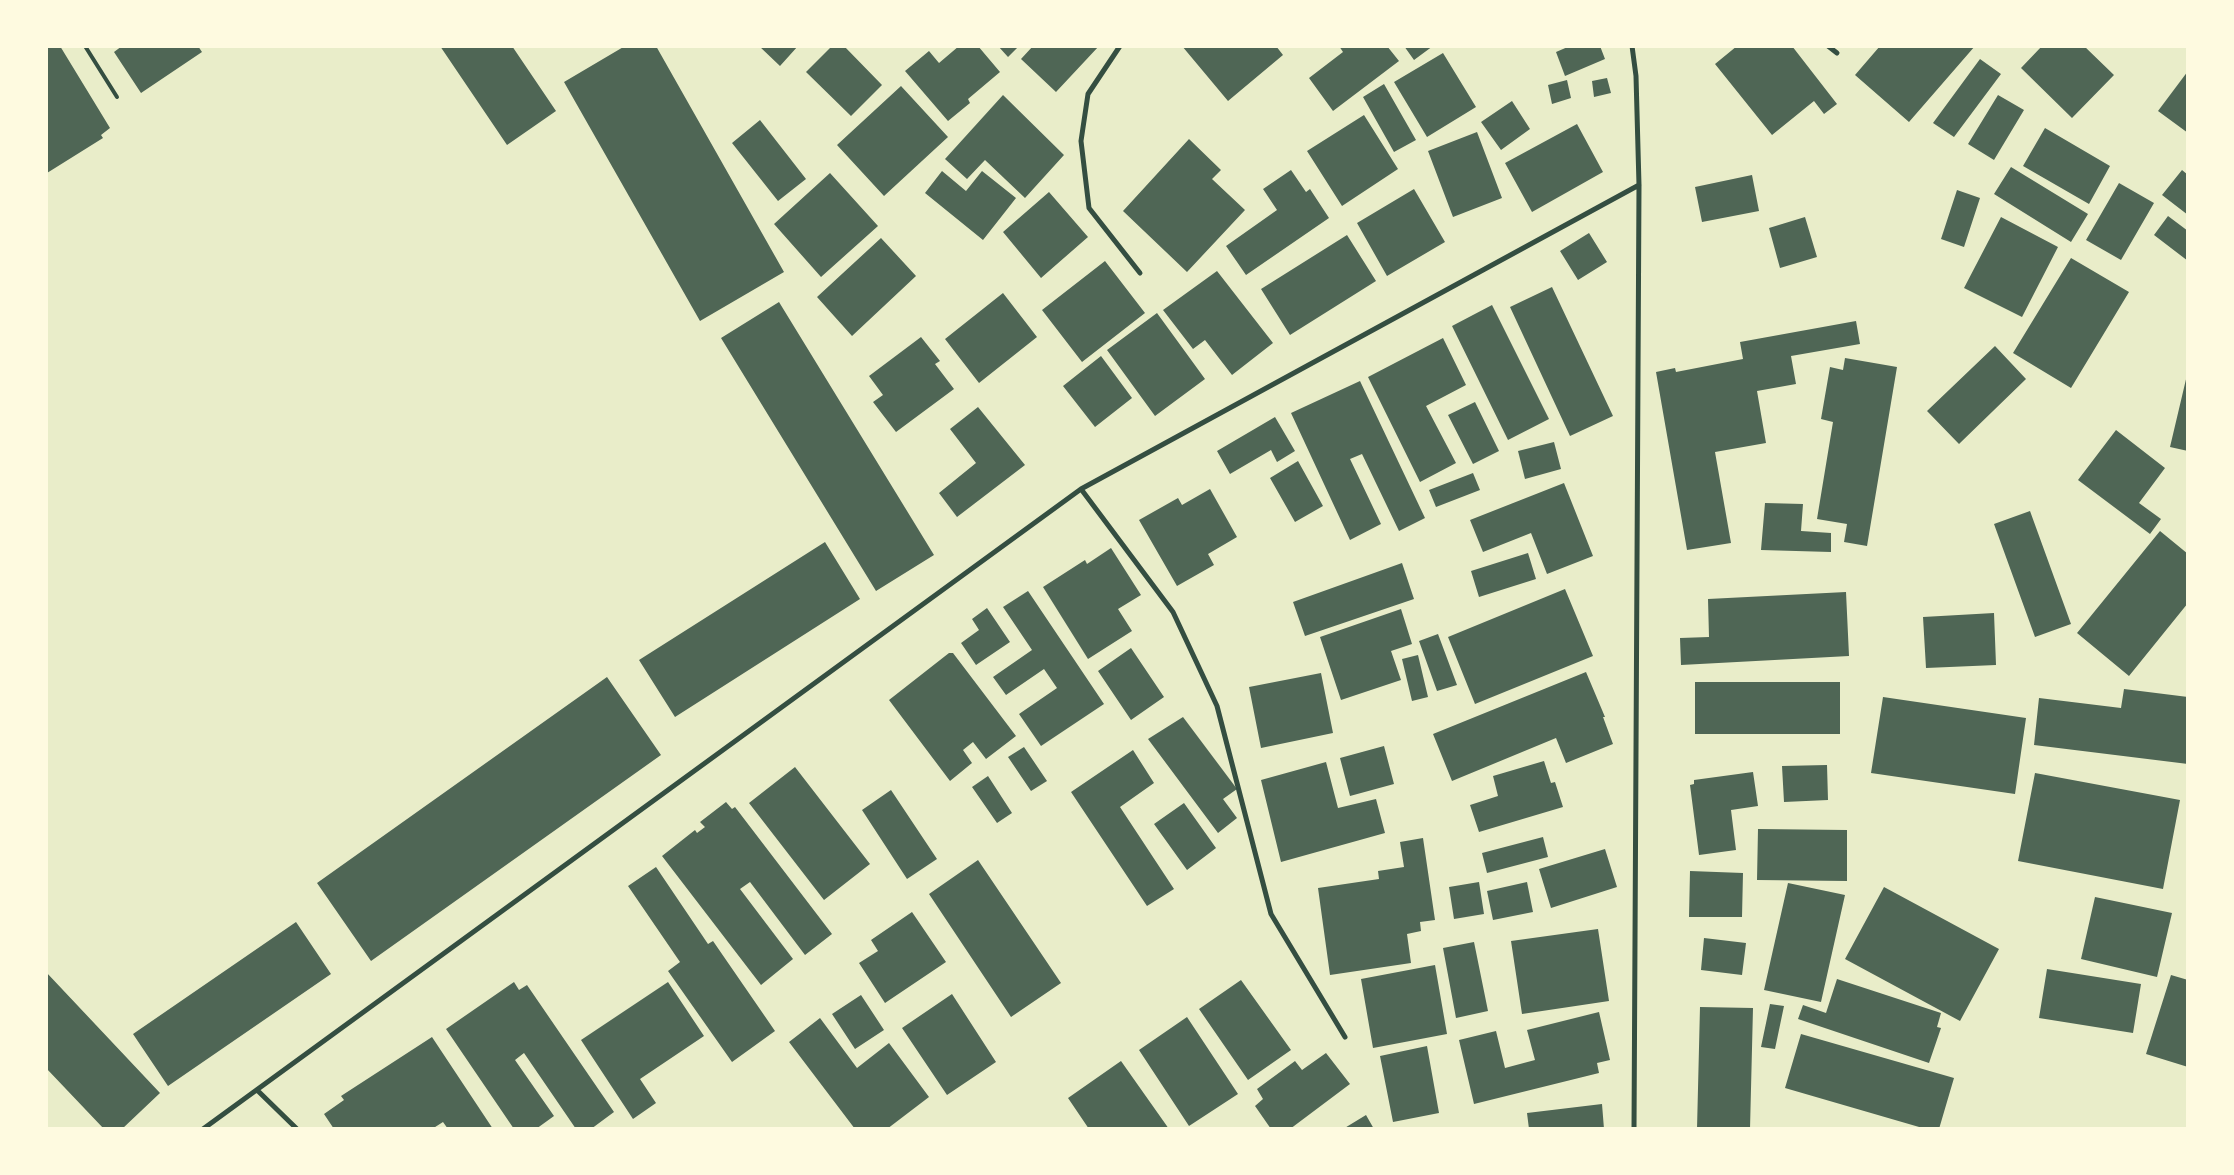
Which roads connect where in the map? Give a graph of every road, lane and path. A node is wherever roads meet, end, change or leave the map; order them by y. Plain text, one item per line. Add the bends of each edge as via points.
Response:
1 (85, 46) edge
2 (1120, 46) edge
3 (1632, 46) edge
4 (1828, 46) edge
5 (1837, 53) dead end
6 (117, 97) dead end
7 (1639, 185) junction
8 (1140, 273) dead end
9 (1081, 489) junction
10 (1345, 1037) dead end
11 (256, 1090) junction
12 (203, 1129) edge
13 (297, 1129) edge
14 (1634, 1129) edge

1 - 6 lane
2 - 8 street via 1088,94 1081,142 1089,208
3 - 7 street
4 - 5 street
7 - 9 street
7 - 14 street
9 - 10 street via 1173,612 1217,706 1271,914
9 - 11 street
11 - 12 street
11 - 13 street

